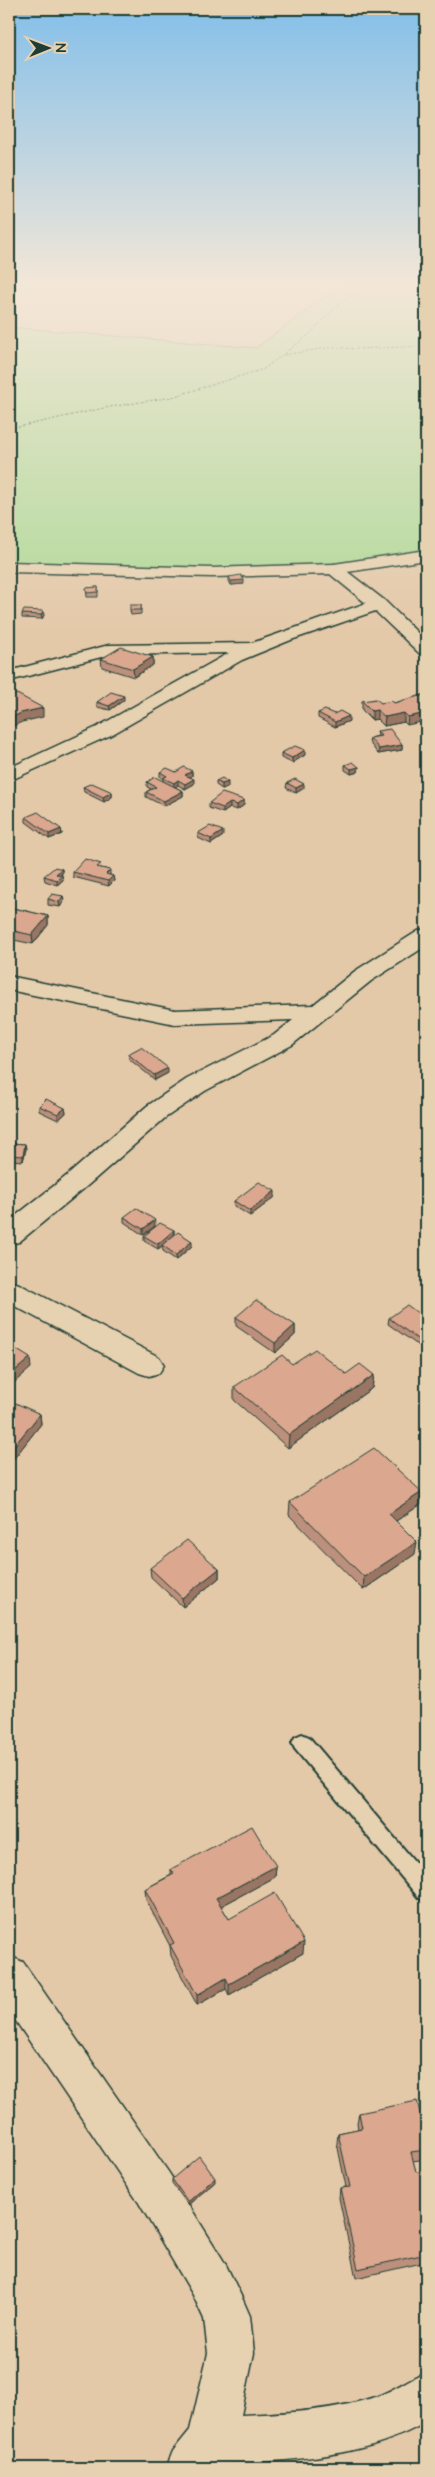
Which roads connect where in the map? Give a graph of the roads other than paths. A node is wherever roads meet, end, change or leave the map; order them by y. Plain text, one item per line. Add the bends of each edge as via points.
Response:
1 (426, 555) edge
2 (9, 567) edge
3 (334, 569) junction
4 (378, 604) junction
5 (260, 646) junction
6 (426, 650) edge
7 (9, 676) edge
8 (9, 775) edge
9 (426, 936) edge
10 (9, 983) edge
11 (319, 1012) junction
12 (9, 1235) edge
13 (9, 1292) edge
14 (149, 1364) dead end
15 (302, 1743) dead end
16 (426, 1891) edge
17 (9, 1976) edge
18 (426, 2396) edge
19 (200, 2455) edge

1 - 3 street
2 - 3 street via 230,572
3 - 4 street
4 - 5 street
4 - 6 street
5 - 7 street via 109,650
5 - 8 street via 236,656 104,731
9 - 11 street via 363,976
10 - 11 street via 174,1017
11 - 12 street via 282,1040 196,1085 156,1112
13 - 14 street
15 - 16 lane
17 - 19 street via 154,2188 209,2279 226,2316 232,2353
18 - 19 street via 370,2423

